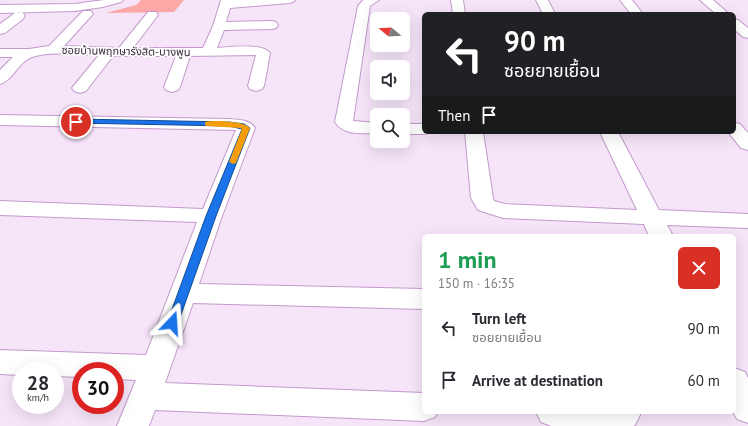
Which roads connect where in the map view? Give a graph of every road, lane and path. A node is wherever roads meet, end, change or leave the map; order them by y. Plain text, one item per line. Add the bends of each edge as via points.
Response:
1 (117, 0) edge
2 (289, 0) edge
3 (373, 0) edge
4 (457, 0) edge
5 (542, 0) edge
6 (626, 0) edge
7 (706, 0) edge
8 (226, 2) edge
9 (0, 9) edge
10 (459, 12) edge
11 (548, 12) edge
12 (635, 12) edge
13 (721, 12) edge
14 (87, 14) dead end
15 (152, 15) dead end
16 (19, 16) dead end
17 (736, 24) edge
18 (272, 25) dead end
19 (219, 26) junction
20 (0, 30) edge
21 (748, 34) edge
22 (53, 50) junction
23 (116, 52) junction
24 (184, 52) junction
25 (208, 52) junction
26 (0, 53) edge
27 (29, 53) junction
28 (0, 79) edge
29 (256, 86) dead end
30 (172, 87) dead end
31 (80, 88) dead end
32 (0, 120) edge
33 (370, 128) edge
34 (410, 129) edge
35 (422, 129) edge
36 (736, 130) edge
37 (474, 134) edge
38 (610, 134) edge
39 (748, 144) edge
40 (0, 208) edge
41 (211, 216) junction
42 (748, 222) edge
43 (656, 227) edge
44 (183, 293) junction
45 (422, 299) edge
46 (0, 362) edge
47 (156, 368) junction
48 (736, 385) edge
49 (146, 396) junction
50 (422, 407) edge
51 (748, 409) edge
52 (600, 414) edge
53 (624, 415) dead end
54 (134, 426) edge

1 - 9 street via 105,4
2 - 8 street
3 - 33 street via 364,6 344,122 352,127
4 - 10 street
5 - 11 street
6 - 12 street
7 - 13 street
8 - 19 street, ซอยบ้านพฤกษารังสิต-บางพูน
14 - 22 street
15 - 23 street
16 - 20 street
17 - 21 street
18 - 19 street
19 - 25 street, ซอยบ้านพฤกษารังสิต-บางพูน
22 - 23 street, ซอยบ้านพฤกษารังสิต-บางพูน
22 - 27 street, ซอยบ้านพฤกษารังสิต-บางพูน
23 - 24 street, ซอยบ้านพฤกษารังสิต-บางพูน
23 - 31 street
24 - 25 street, ซอยบ้านพฤกษารังสิต-บางพูน
24 - 30 street
25 - 29 street via 263,53
26 - 27 street, ซอยบ้านพฤกษารังสิต-บางพูน
27 - 28 street via 20,58
32 - 41 street via 242,125 246,128
34 - 35 street
36 - 39 street
37 - 43 street via 482,198 486,205 504,210
38 - 43 street
40 - 41 street
41 - 44 street
42 - 43 street
44 - 45 street
44 - 47 street
46 - 47 street
47 - 49 street
48 - 51 street
49 - 50 street
49 - 54 street
52 - 53 street

